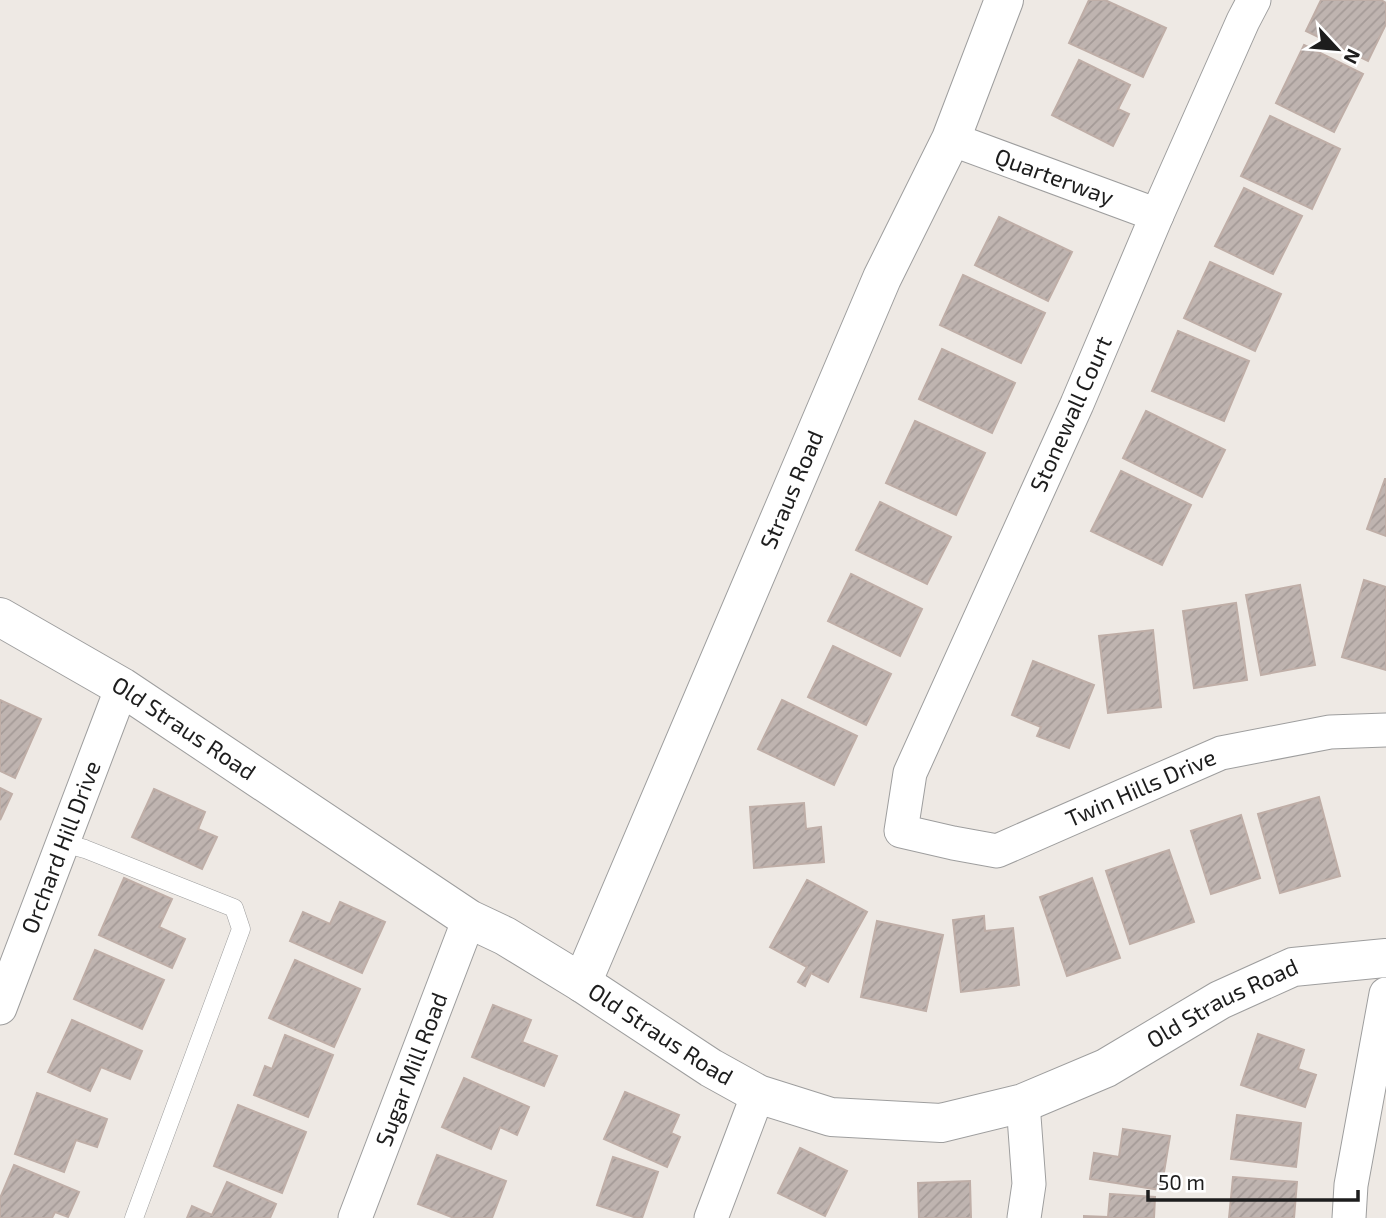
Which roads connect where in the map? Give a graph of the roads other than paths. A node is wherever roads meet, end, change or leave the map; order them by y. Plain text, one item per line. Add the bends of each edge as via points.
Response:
1 (1004, 0) edge
2 (1254, 0) edge
3 (951, 139) junction
4 (1157, 215) junction
5 (0, 617) edge
6 (122, 687) junction
7 (1386, 730) edge
8 (901, 831) joint
9 (64, 843) junction
10 (469, 919) junction
11 (1386, 958) edge
12 (582, 983) junction
13 (1386, 994) edge
14 (0, 1008) edge
15 (758, 1094) junction
16 (1023, 1103) junction
17 (134, 1218) edge
18 (355, 1218) edge
19 (711, 1218) edge
20 (1024, 1218) edge
21 (1349, 1218) edge

1 - 3 street, Straus Road
2 - 4 street, Stonewall Court
3 - 4 street, Quarterway
3 - 12 street, Straus Road via 877,291
4 - 8 street, Stonewall Court via 910,773
5 - 6 street, Old Straus Road
6 - 9 street, Orchard Hill Drive
6 - 10 street, Old Straus Road
7 - 8 street, Twin Hills Drive via 1329,732 1221,753 997,851
9 - 14 street, Orchard Hill Drive
9 - 17 lane via 233,908 241,929
10 - 12 street, Old Straus Road
10 - 18 street, Sugar Mill Road
11 - 16 street, Old Straus Road via 1293,967 1220,1000 1106,1068
12 - 15 street, Old Straus Road
13 - 21 street
15 - 16 street, Old Straus Road via 831,1117 941,1123
15 - 19 street
16 - 20 street via 1029,1184

